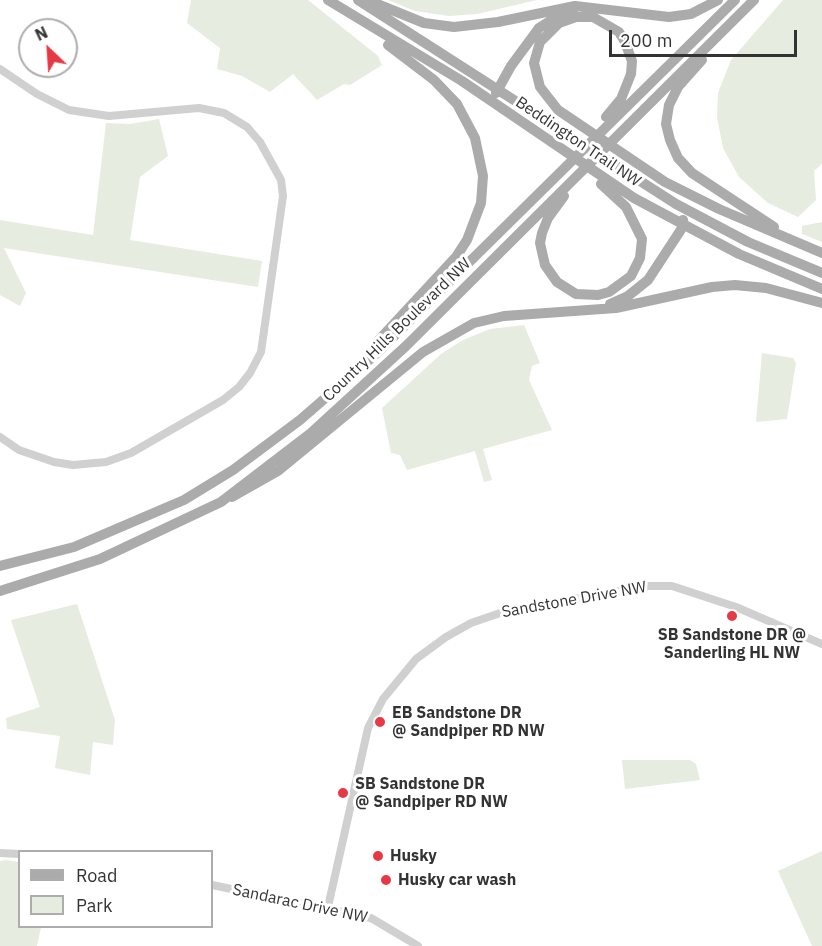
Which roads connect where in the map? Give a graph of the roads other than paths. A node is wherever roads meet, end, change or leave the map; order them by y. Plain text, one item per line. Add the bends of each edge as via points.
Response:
1 (328, 0) edge
2 (358, 0) edge
3 (368, 0) edge
4 (718, 0) edge
5 (735, 0) edge
6 (754, 0) edge
7 (585, 8) junction
8 (350, 15) junction
9 (720, 34) junction
10 (0, 69) edge
11 (498, 87) junction
12 (499, 106) junction
13 (591, 160) junction
14 (625, 164) junction
15 (605, 183) junction
16 (676, 204) junction
17 (520, 209) junction
18 (684, 225) junction
19 (822, 253) edge
20 (822, 273) edge
21 (822, 290) edge
22 (822, 303) edge
23 (584, 311) junction
24 (375, 354) junction
25 (0, 438) edge
26 (221, 502) junction
27 (1, 566) edge
28 (0, 591) edge
29 (822, 645) edge
30 (0, 853) edge
31 (18, 854) edge
32 (213, 885) edge
33 (328, 907) junction
34 (418, 946) edge

1 - 8 main road, Beddington Trail NW
2 - 11 main road, Beddington Trail NW
3 - 7 main road via 424,23 454,27 498,22 565,6
4 - 7 main road via 691,14 669,18
5 - 17 main road, Country Hills Boulevard NW
6 - 9 main road, Country Hills Boulevard NW
7 - 11 main road via 558,16 539,28
8 - 12 main road, Beddington Trail NW
8 - 24 main road via 425,73 457,104 476,138 483,176 481,203 467,240 379,340
9 - 13 main road, Country Hills Boulevard NW
9 - 19 main road via 716,45 678,87 669,105 666,124 678,158 692,173 737,204
10 - 25 street via 69,110 109,116 199,108 224,113 247,127 260,142 281,180 283,196 261,352 250,372 223,400 131,453 106,462 54,462 19,450
11 - 12 main road
11 - 14 main road, Beddington Trail NW
12 - 15 main road, Beddington Trail NW
13 - 15 main road via 582,178 548,218 540,243 552,276 576,294 609,292 631,276 640,258 642,239 633,216
13 - 26 main road, Country Hills Boulevard NW via 381,370 311,433
14 - 16 main road, Beddington Trail NW
14 - 17 main road via 572,120 549,102 540,87 534,71 536,54 548,32 559,23 593,17 619,32 632,62 627,87 614,108 537,188
14 - 19 main road
15 - 18 main road, Beddington Trail NW
16 - 18 main road
16 - 20 main road, Beddington Trail NW via 748,242
17 - 24 main road, Country Hills Boulevard NW
18 - 21 main road, Beddington Trail NW
18 - 23 main road via 648,280 615,303
22 - 23 main road via 766,288 735,285
23 - 26 main road via 504,316 474,323 448,336 423,352 278,471
24 - 27 main road, Country Hills Boulevard NW via 269,444 184,500 74,547
26 - 28 main road, Country Hills Boulevard NW via 111,555
29 - 33 street, Sandstone Drive NW via 736,607 672,586 592,595 506,611 471,623 416,659 383,699 368,728
30 - 31 street
32 - 33 street, Sandarac Drive NW
33 - 34 street, Sandarac Drive NW via 371,918

